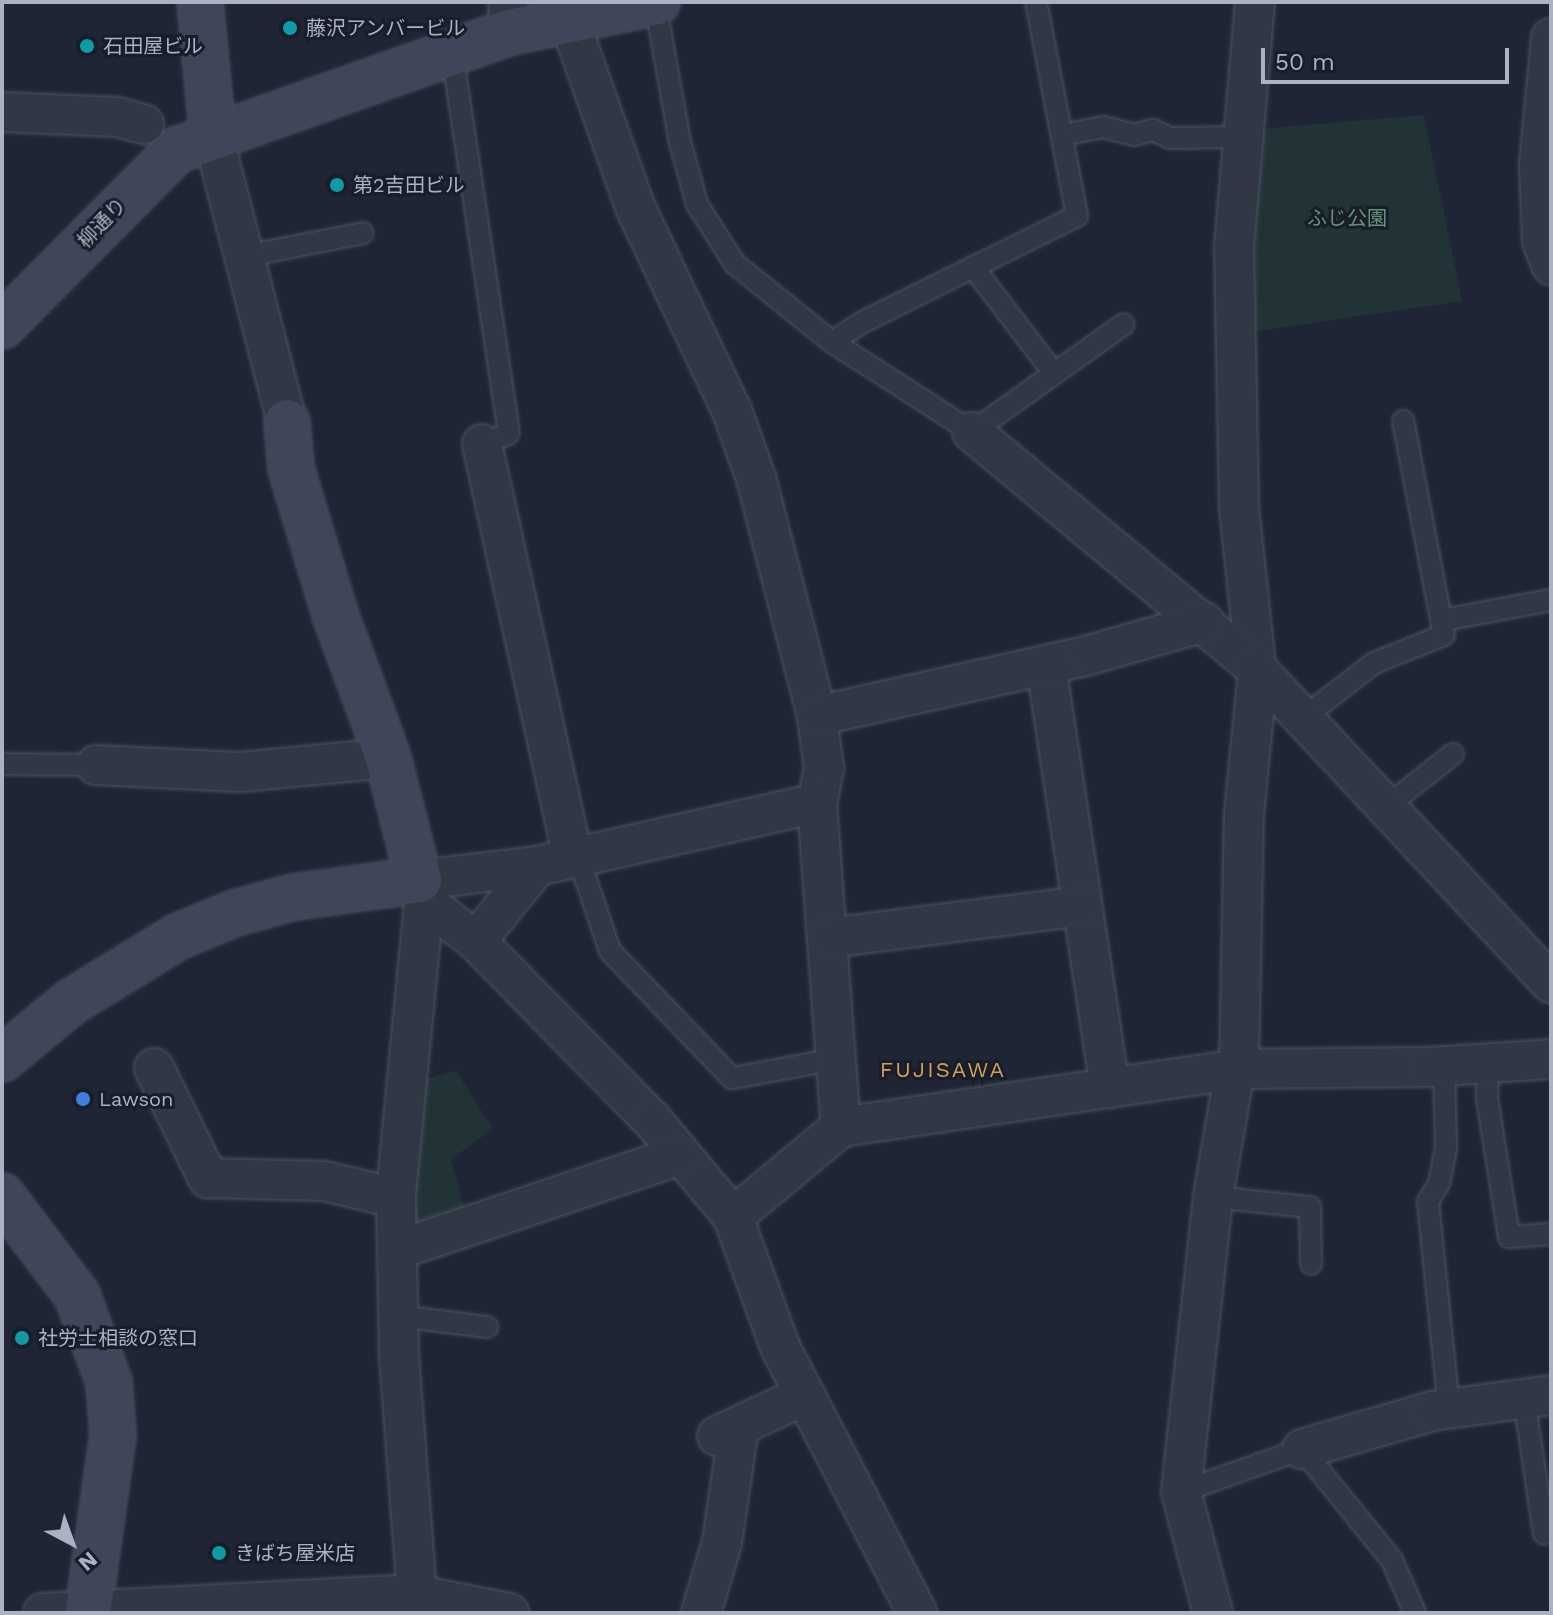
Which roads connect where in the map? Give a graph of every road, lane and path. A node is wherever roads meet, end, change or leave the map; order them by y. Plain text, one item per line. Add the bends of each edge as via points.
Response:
1 (200, 2) edge
2 (656, 2) edge
3 (1036, 2) edge
4 (1255, 2) edge
5 (509, 17) edge
6 (569, 20) junction
7 (1551, 38) edge
8 (452, 52) junction
9 (3, 108) edge
10 (144, 124) dead end
11 (1063, 135) junction
12 (213, 136) junction
13 (1244, 137) junction
14 (363, 233) dead end
15 (241, 257) junction
16 (1551, 265) edge
17 (973, 267) junction
18 (1124, 324) dead end
19 (2, 326) edge
20 (832, 342) junction
21 (1053, 372) junction
22 (1403, 421) dead end
23 (287, 422) joint
24 (972, 432) junction
25 (482, 444) joint
26 (1551, 600) edge
27 (1198, 616) junction
28 (1443, 620) junction
29 (1046, 665) junction
30 (1257, 670) junction
31 (817, 716) junction
32 (1303, 718) junction
33 (1453, 754) dead end
34 (388, 758) junction
35 (2, 764) edge
36 (96, 765) joint
37 (817, 803) junction
38 (1387, 806) junction
39 (576, 856) junction
40 (537, 866) junction
41 (421, 891) junction
42 (1082, 906) junction
43 (829, 938) junction
44 (476, 941) junction
45 (1551, 983) edge
46 (2, 1059) edge
47 (837, 1059) junction
48 (1551, 1059) edge
49 (1488, 1065) junction
50 (1444, 1066) junction
51 (154, 1068) dead end
52 (1237, 1069) junction
53 (1110, 1088) junction
54 (841, 1127) junction
55 (681, 1155) junction
56 (2, 1196) edge
57 (1213, 1197) junction
58 (396, 1198) junction
59 (733, 1217) junction
60 (1551, 1234) edge
61 (397, 1250) junction
62 (1311, 1264) dead end
63 (399, 1316) junction
64 (487, 1327) dead end
65 (805, 1395) junction
66 (1538, 1396) edge
67 (1449, 1408) junction
68 (1302, 1449) junction
69 (1181, 1492) junction
70 (1544, 1534) dead end
71 (417, 1595) junction
72 (88, 1612) edge
73 (43, 1613) edge
74 (509, 1613) edge
75 (701, 1613) edge
76 (917, 1613) edge
77 (1213, 1613) edge
78 (1415, 1613) edge

1 - 12 street
2 - 6 street, 柳通り
2 - 20 lane via 697,204 735,264
3 - 11 lane
4 - 13 street
5 - 6 street, 柳通り
5 - 8 street, 柳通り
6 - 31 street via 636,209 737,424
7 - 16 street via 1539,165 1542,241
8 - 12 street, 柳通り
8 - 25 lane via 474,171 508,427 508,434
9 - 10 street
11 - 13 lane via 1103,127 1134,135 1153,130 1170,138
11 - 17 lane via 1077,216
12 - 15 street
12 - 19 street, 柳通り via 163,161
13 - 30 street via 1234,245 1239,508
14 - 15 lane
15 - 23 street
17 - 20 lane
17 - 21 lane
18 - 21 lane
20 - 24 lane
21 - 24 lane
22 - 28 lane
23 - 34 street via 291,468 330,599
24 - 27 street
25 - 39 street
26 - 28 lane
27 - 29 street
27 - 30 street
28 - 32 lane via 1444,635 1374,663
29 - 31 street
29 - 42 street
30 - 32 street
30 - 52 street via 1244,814
31 - 37 street via 824,768
32 - 38 street
33 - 38 lane
34 - 36 street via 240,772
34 - 41 street
35 - 36 lane
37 - 39 street
37 - 43 street
38 - 45 street
39 - 40 street
39 - 47 lane via 610,951 732,1078
40 - 41 street
40 - 44 street
41 - 44 street
41 - 46 street via 294,897 235,913 177,937 71,1002
41 - 58 street
42 - 43 street
42 - 53 street
43 - 47 street
44 - 55 street
47 - 54 street
48 - 49 street
49 - 50 street
49 - 60 lane via 1490,1125 1509,1237
50 - 52 street
50 - 67 lane via 1446,1148 1439,1183 1428,1202
51 - 58 street via 208,1178 324,1181
52 - 53 street
52 - 57 street
53 - 54 street
54 - 59 street
55 - 59 street
55 - 61 street
56 - 72 street via 77,1295 109,1382 113,1435
57 - 62 lane via 1310,1207
57 - 69 street
58 - 61 street
59 - 65 street via 780,1347
61 - 63 street
63 - 64 lane
63 - 71 street
65 - 75 street via 727,1432 722,1542
65 - 76 street
66 - 67 street
66 - 70 lane
67 - 68 street
68 - 69 lane
68 - 78 lane via 1392,1560
69 - 77 street
71 - 72 street
71 - 74 street
72 - 73 street

